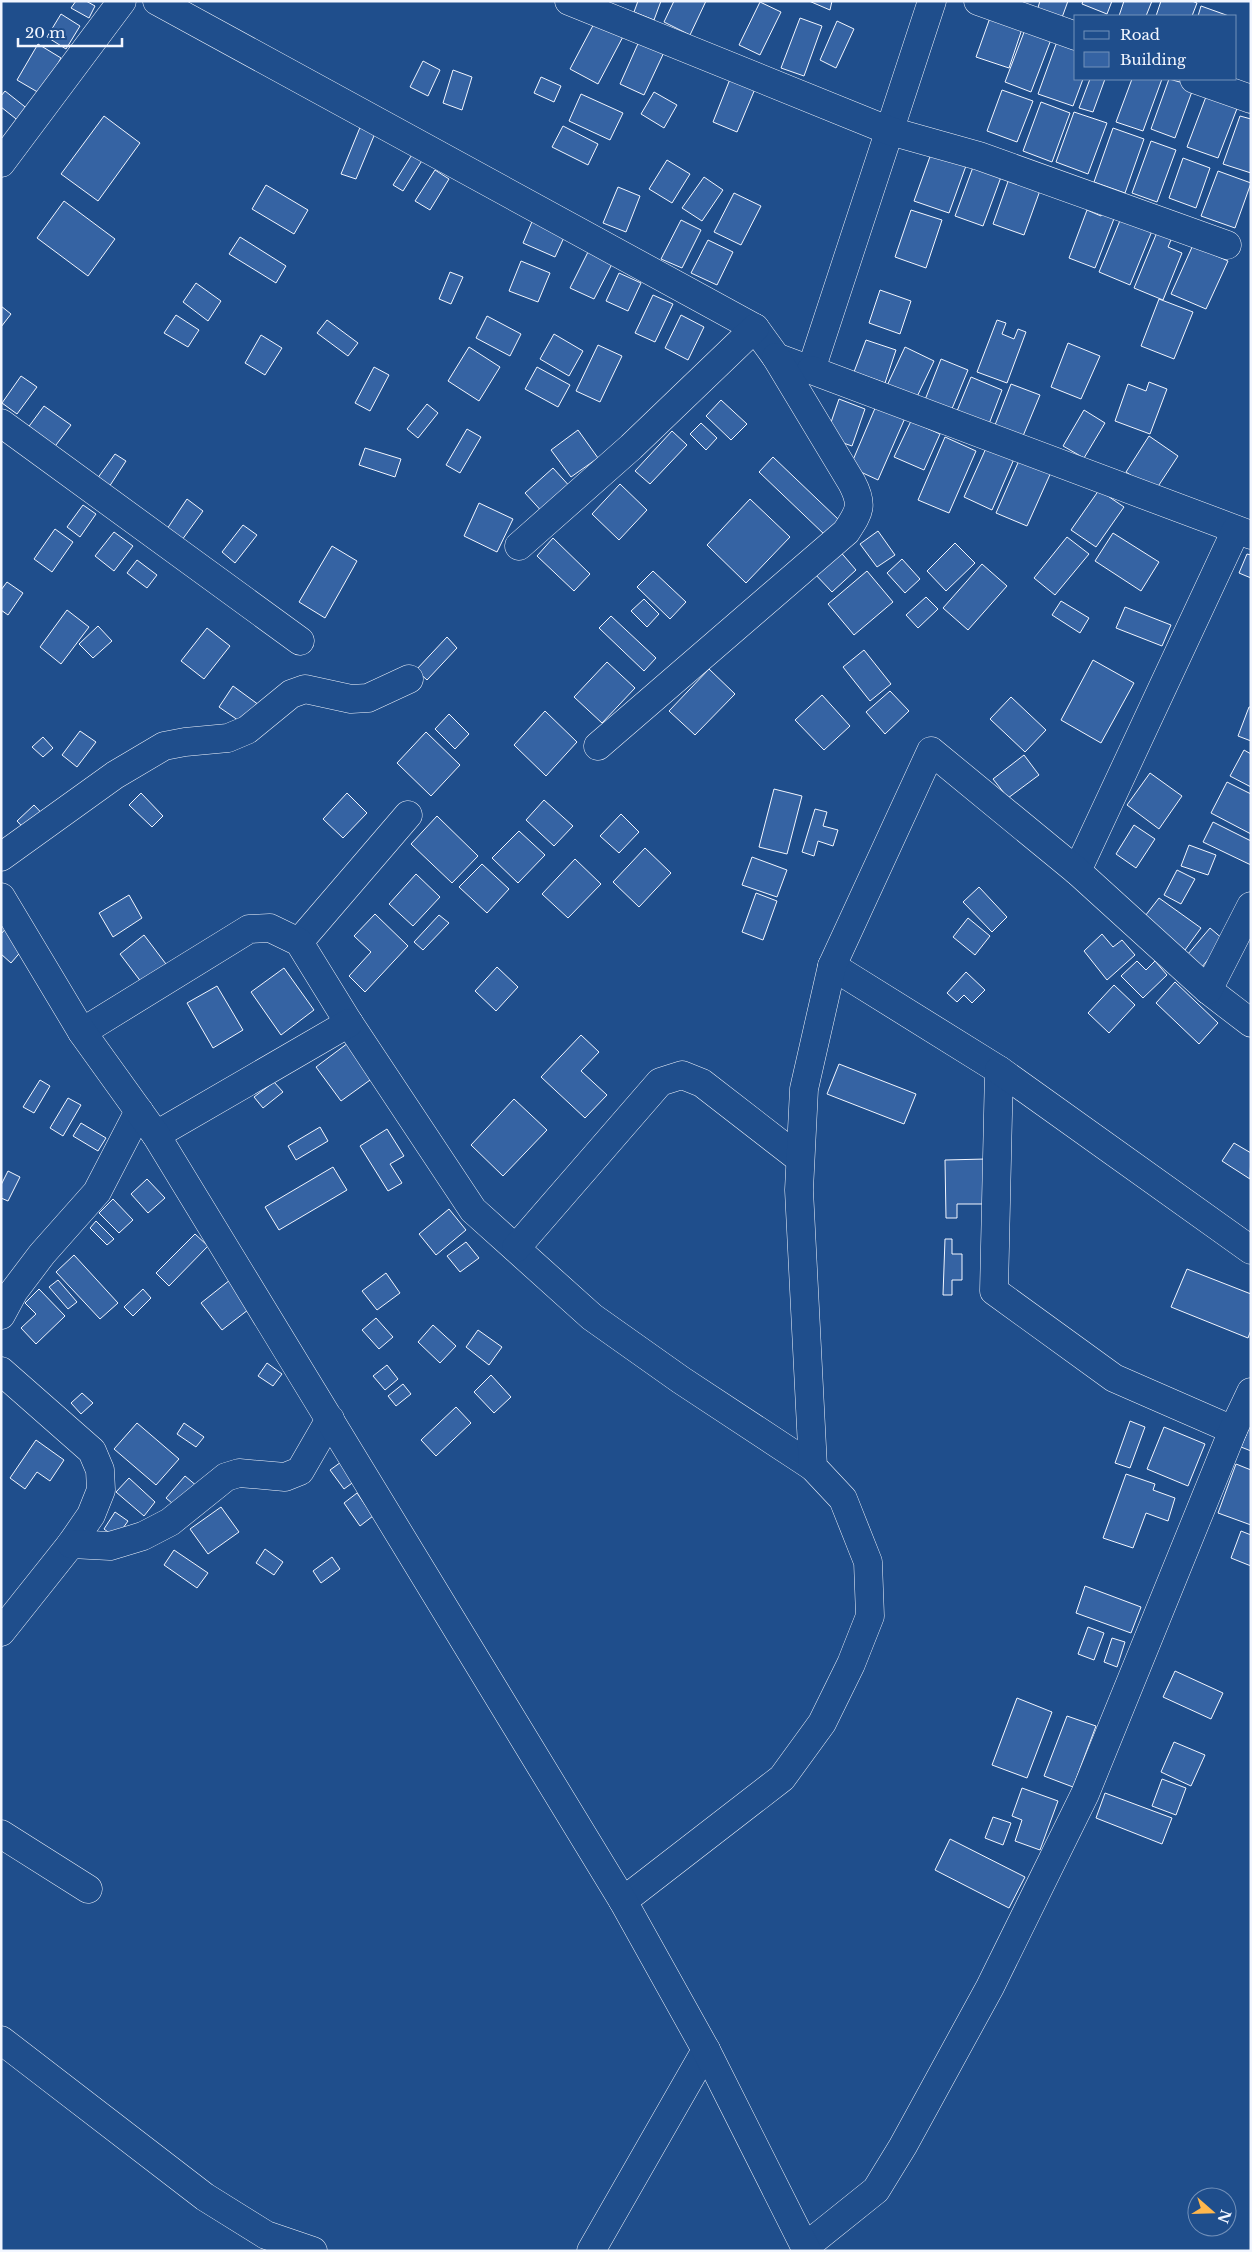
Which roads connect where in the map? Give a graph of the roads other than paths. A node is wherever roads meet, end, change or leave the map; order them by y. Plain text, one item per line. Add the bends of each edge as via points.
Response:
1 (122, 1) edge
2 (156, 1) edge
3 (568, 1) edge
4 (932, 1) edge
5 (978, 1) edge
6 (1074, 35) edge
7 (1197, 80) edge
8 (1251, 99) edge
9 (890, 131) junction
10 (1, 163) edge
11 (1227, 246) dead end
12 (754, 328) junction
13 (776, 357) junction
14 (811, 370) junction
15 (1, 423) edge
16 (1243, 533) edge
17 (519, 546) dead end
18 (300, 641) dead end
19 (409, 679) dead end
20 (598, 746) dead end
21 (408, 815) dead end
22 (1, 858) edge
23 (1077, 872) junction
24 (1, 897) edge
25 (1251, 906) edge
26 (299, 942) junction
27 (832, 966) junction
28 (1208, 990) junction
29 (349, 1023) junction
30 (1251, 1023) edge
31 (82, 1032) junction
32 (999, 1070) junction
33 (139, 1111) junction
34 (156, 1135) junction
35 (800, 1159) junction
36 (516, 1248) junction
37 (1251, 1250) edge
38 (1, 1315) edge
39 (1, 1371) edge
40 (1251, 1392) edge
41 (330, 1419) junction
42 (1233, 1430) junction
43 (813, 1467) junction
44 (71, 1544) junction
45 (1, 1632) edge
46 (1, 1834) edge
47 (88, 1889) dead end
48 (623, 1901) junction
49 (1, 2040) edge
50 (706, 2050) junction
51 (806, 2249) edge
52 (313, 2251) edge
53 (591, 2251) edge

1 - 10 street
2 - 12 street
3 - 9 street
4 - 9 street
5 - 6 street
7 - 8 street
9 - 11 street via 979,156
9 - 14 street
12 - 13 street
12 - 17 street via 631,447
13 - 14 street
13 - 20 street via 859,496 859,512 846,532
14 - 16 street
15 - 18 street
16 - 23 street
19 - 22 street via 368,698 351,699 305,689 291,694 247,730 228,738 164,746 114,775
21 - 26 street
23 - 27 street via 931,751
23 - 28 street
24 - 31 street
25 - 28 street
26 - 29 street
26 - 31 street via 270,928 249,929
27 - 32 street
27 - 35 street via 804,1089
28 - 30 street
29 - 34 street
29 - 36 street via 473,1210
31 - 33 street
32 - 37 street
32 - 42 street via 994,1291 1114,1378
33 - 34 street
33 - 38 street via 97,1192 42,1254 14,1291
34 - 41 street
35 - 36 street via 702,1083 682,1075 660,1082
35 - 43 street
36 - 43 street via 592,1317
39 - 44 street via 92,1451 100,1470 101,1490 92,1515
40 - 42 street
41 - 44 street via 300,1471 285,1477 239,1473 226,1477 170,1522 142,1536 110,1546
41 - 48 street
42 - 51 street via 1086,1794 990,1987 876,2190
43 - 48 street via 843,1499 868,1562 870,1616 851,1664 822,1723 782,1778
44 - 45 street
46 - 47 street
48 - 50 street
49 - 52 street via 205,2197 266,2236
50 - 51 street
50 - 53 street

